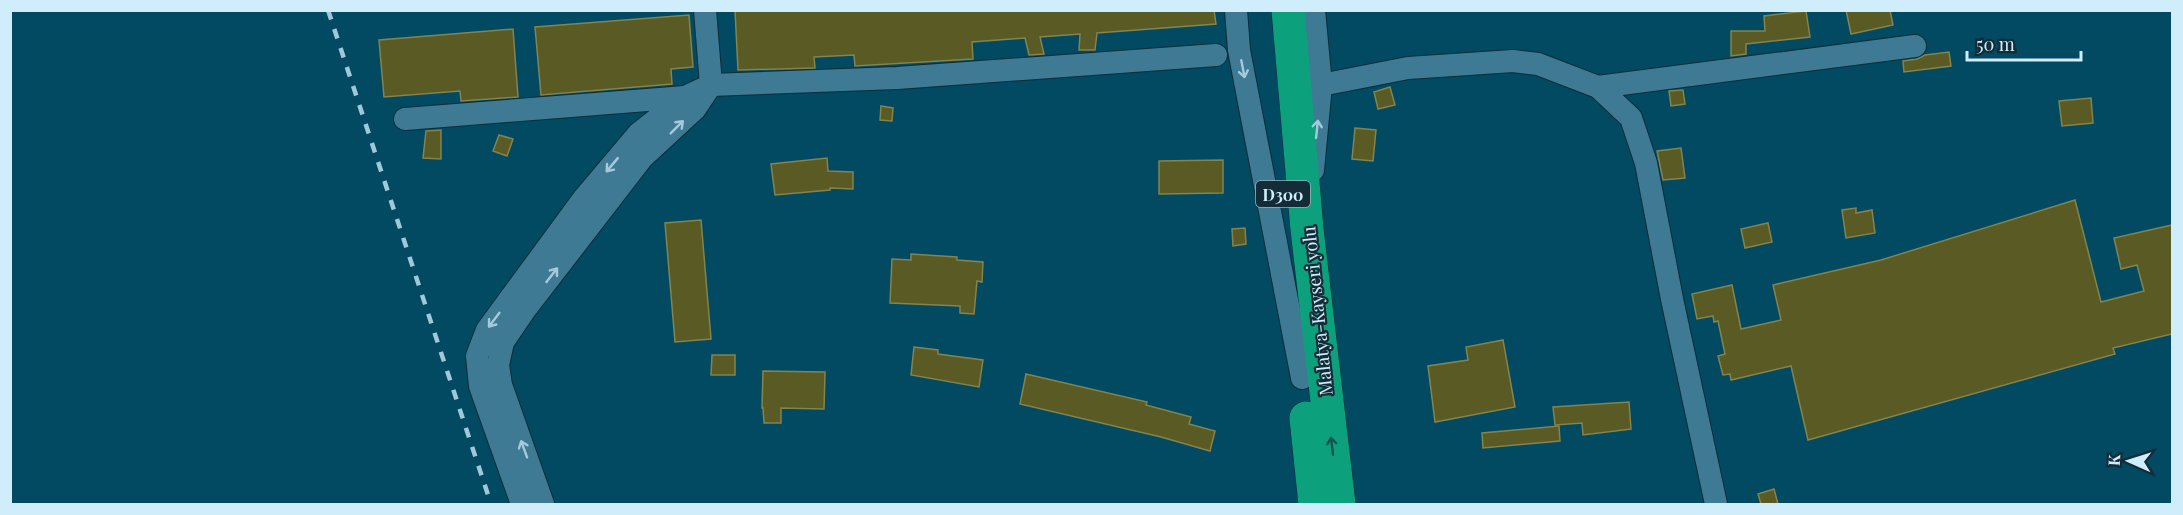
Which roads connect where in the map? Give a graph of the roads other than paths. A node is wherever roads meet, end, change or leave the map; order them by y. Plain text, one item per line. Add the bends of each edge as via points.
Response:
1 (705, 10) edge
2 (1236, 10) edge
3 (1265, 10) edge
4 (1288, 10) edge
5 (1314, 10) edge
6 (1915, 46) dead end
7 (1216, 55) dead end
8 (711, 85) junction
9 (1322, 85) junction
10 (1598, 87) junction
11 (685, 97) junction
12 (405, 119) dead end
13 (1307, 229) junction
14 (1302, 378) junction
15 (522, 504) edge
16 (543, 504) edge
17 (1315, 504) edge
18 (1339, 504) edge
19 (1716, 504) edge

1 - 8 street
2 -> 14 street via 1239,50
3 - 14 highway, D300
4 - 13 highway, Malatya-Kayseri yolu / D300
5 - 9 street
6 - 10 street
7 - 8 street via 897,78
8 - 11 street
16 -> 8 street via 501,386 498,365 503,342 642,159 695,109
9 - 10 street via 1408,68 1513,61 1538,64
13 -> 9 street
10 - 19 street via 1631,118 1646,163
11 - 12 street
11 -> 15 street via 638,134 584,198 487,330 477,356 480,386
18 -> 13 highway, Malatya-Kayseri yolu / D300
14 - 17 highway, D300

